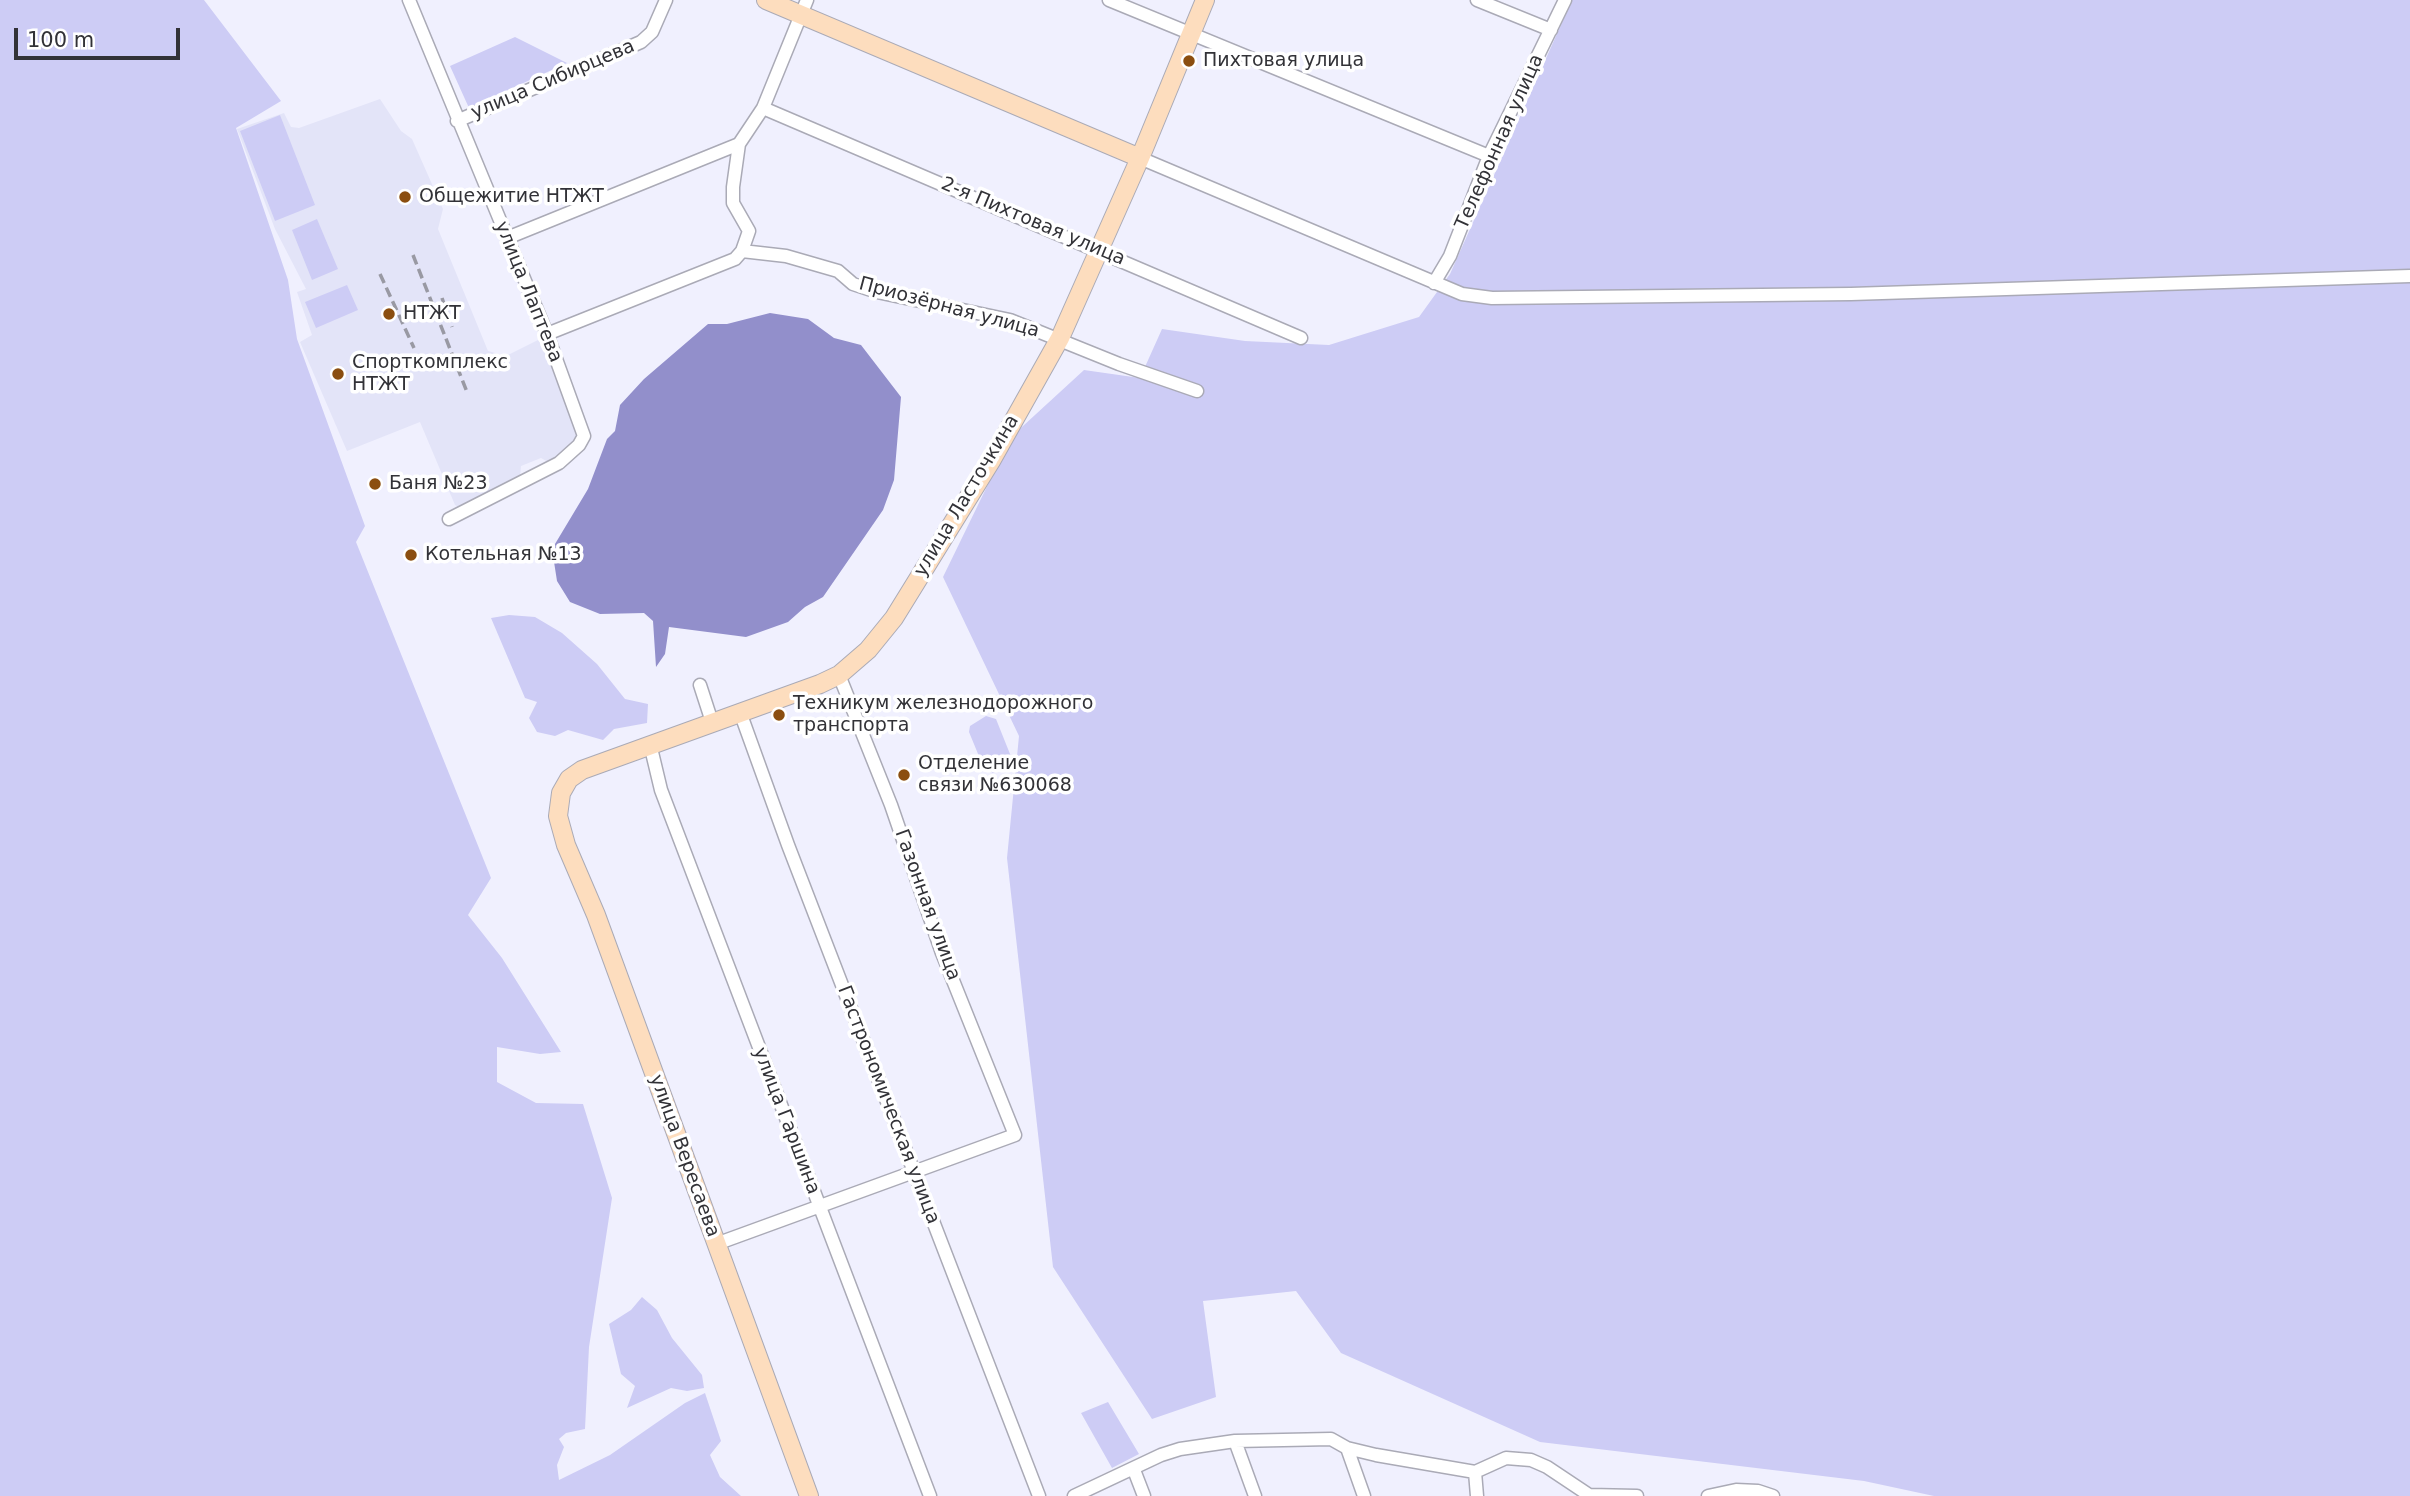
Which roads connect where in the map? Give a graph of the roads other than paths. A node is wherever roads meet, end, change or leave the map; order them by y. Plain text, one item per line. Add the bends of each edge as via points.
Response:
1 (409, 0) edge
2 (666, 0) edge
3 (766, 0) edge
4 (1109, 0) edge
5 (1205, 0) edge
6 (1477, 0) edge
7 (1565, 0) edge
8 (804, 7) edge
9 (1551, 30) junction
10 (1191, 35) junction
11 (763, 108) junction
12 (457, 121) junction
13 (739, 144) junction
14 (1489, 156) junction
15 (1140, 158) junction
16 (507, 238) junction
17 (1100, 250) junction
18 (742, 251) junction
19 (2410, 276) edge
20 (1434, 283) junction
21 (547, 334) junction
22 (1060, 338) junction
23 (1301, 338) dead end
24 (1197, 391) dead end
25 (449, 519) dead end
26 (839, 675) junction
27 (700, 685) dead end
28 (740, 712) junction
29 (712, 722) junction
30 (650, 744) junction
31 (558, 816) joint
32 (914, 1174) junction
33 (819, 1207) junction
34 (716, 1244) junction
35 (1235, 1441) junction
36 (1347, 1448) junction
37 (1134, 1470) junction
38 (1475, 1472) junction
39 (809, 1496) edge
40 (930, 1496) edge
41 (1039, 1496) edge
42 (1074, 1496) edge
43 (1144, 1496) edge
44 (1255, 1496) edge
45 (1364, 1496) edge
46 (1476, 1496) edge
47 (1589, 1496) edge
48 (1637, 1496) edge
49 (1708, 1496) edge
50 (1773, 1496) edge

1 - 12 street, улица Лаптева
2 - 12 street, улица Сибирцева via 652,32 641,42
3 - 8 street
4 - 10 street
5 - 10 street, улица Ласточкина
6 - 9 street
7 - 9 street, Телефонная улица
8 - 11 street
8 - 15 street
9 - 14 street, Телефонная улица
10 - 14 street
10 - 15 street, улица Ласточкина
11 - 13 street
11 - 17 street, 2-я Пихтовая улица
12 - 16 street, улица Лаптева
13 - 16 street
13 - 18 street via 733,203 749,231
14 - 20 street, Телефонная улица via 1450,257
15 - 17 street, улица Ласточкина
15 - 20 street
16 - 21 street, улица Лаптева
17 - 22 street, улица Ласточкина
17 - 23 street, 2-я Пихтовая улица
18 - 21 street via 736,259
18 - 22 street, Приозёрная улица via 813,263 877,292 1010,320
19 - 20 street via 1851,294 1492,298 1462,294
21 - 25 street, улица Лаптева via 584,436 559,463
22 - 24 street, Приозёрная улица
22 - 26 street, улица Ласточкина via 894,618 868,650
26 - 28 street, улица Ласточкина
26 - 32 street, Газонная улица via 1015,1135
27 - 29 street
28 - 29 street, улица Ласточкина
28 - 32 street, Гастрономическая улица
29 - 30 street, улица Ласточкина
30 - 31 street, улица Ласточкина via 569,779 561,793
30 - 33 street, улица Гаршина via 661,790
31 - 34 street, улица Вересаева
32 - 33 street
32 - 41 street, Гастрономическая улица
33 - 34 street
33 - 40 street, улица Гаршина
34 - 39 street, улица Вересаева
35 - 36 street via 1331,1439
35 - 37 street via 1161,1455
35 - 44 street
36 - 38 street
36 - 45 street
37 - 42 street
37 - 43 street
38 - 46 street
38 - 47 street via 1506,1458 1531,1460
47 - 48 street
49 - 50 street via 1736,1490

